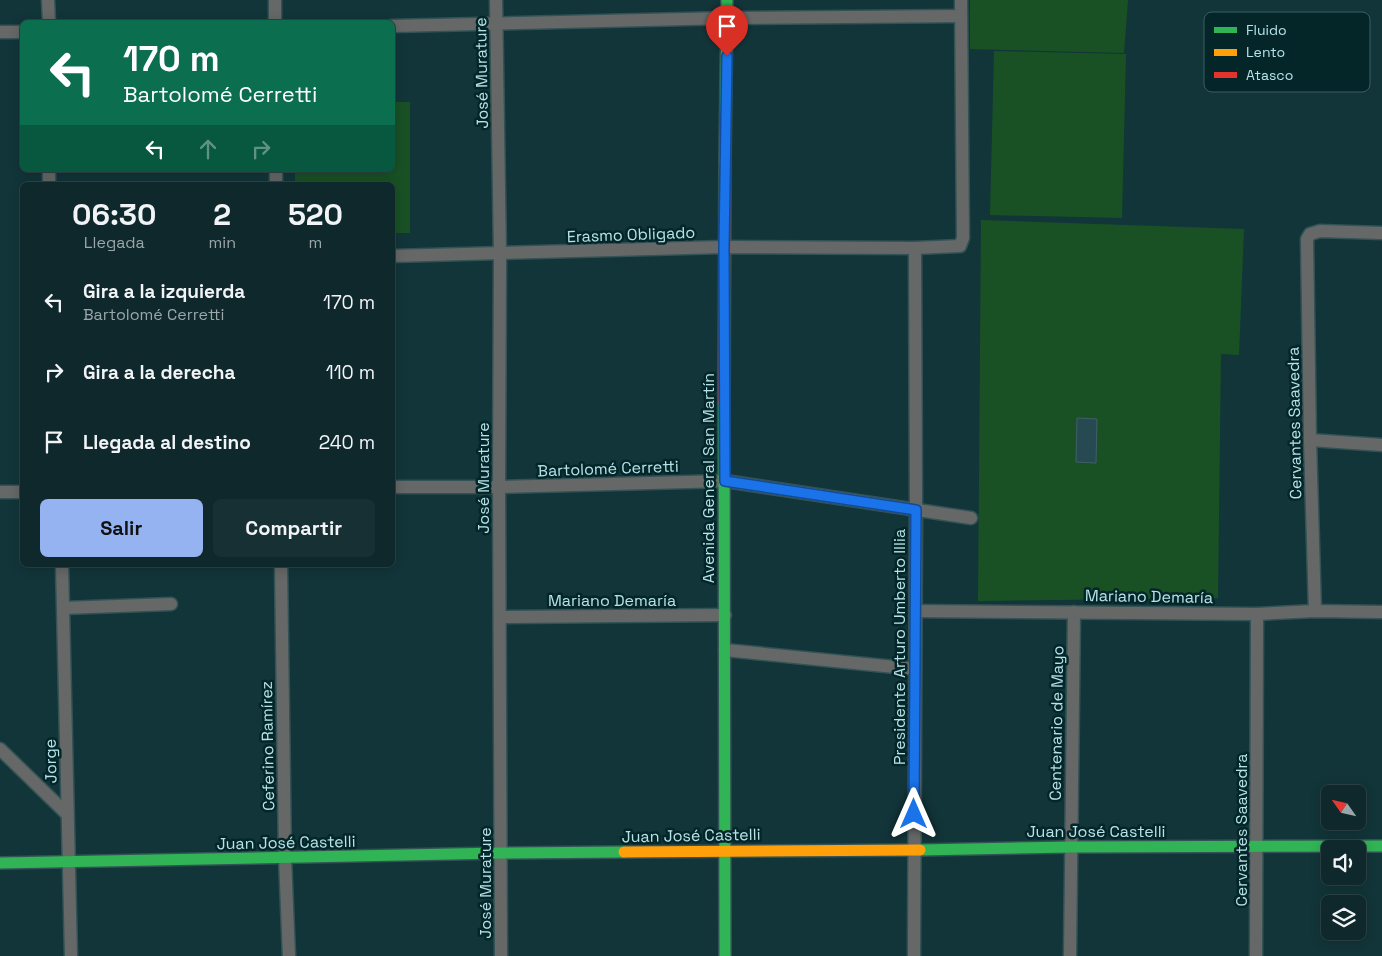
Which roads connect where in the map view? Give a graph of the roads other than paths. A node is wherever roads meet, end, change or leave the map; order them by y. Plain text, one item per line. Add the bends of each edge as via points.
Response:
1 (48, 0) edge
2 (275, 0) edge
3 (496, 0) edge
4 (727, 0) edge
5 (961, 0) edge
6 (961, 16) junction
7 (728, 18) junction
8 (49, 20) edge
9 (275, 20) edge
10 (496, 24) junction
11 (395, 26) edge
12 (0, 32) edge
13 (20, 32) edge
14 (1382, 233) edge
15 (724, 247) junction
16 (915, 248) junction
17 (500, 254) junction
18 (395, 256) edge
19 (1310, 440) junction
20 (1382, 445) edge
21 (725, 481) junction
22 (395, 487) edge
23 (499, 487) junction
24 (0, 492) edge
25 (20, 492) edge
26 (916, 510) junction
27 (971, 518) dead end
28 (62, 567) edge
29 (281, 567) edge
30 (171, 604) dead end
31 (64, 608) junction
32 (916, 611) junction
33 (1315, 611) junction
34 (1074, 612) junction
35 (1382, 612) edge
36 (1257, 614) junction
37 (725, 616) junction
38 (500, 617) junction
39 (725, 650) junction
40 (915, 669) junction
41 (0, 749) edge
42 (67, 814) junction
43 (1382, 846) edge
44 (1070, 847) junction
45 (1257, 847) junction
46 (725, 850) junction
47 (914, 850) junction
48 (501, 853) junction
49 (285, 858) junction
50 (68, 862) junction
51 (0, 863) edge
52 (71, 956) edge
53 (289, 956) edge
54 (501, 956) edge
55 (725, 956) edge
56 (914, 956) edge
57 (1070, 956) edge
58 (1256, 956) edge

1 - 8 street
2 - 9 street
3 - 10 street, José Murature
4 - 7 street, Avenida General San Martín
5 - 6 street
6 - 7 street
6 - 16 street, Erasmo Obligado via 964,238 960,246
7 - 10 street
7 - 15 street, Avenida General San Martín
10 - 11 street
10 - 17 street, José Murature
12 - 13 street
14 - 19 street, Cervantes Saavedra via 1320,231 1310,234 1307,240
15 - 16 street, Erasmo Obligado
15 - 17 street, Erasmo Obligado
15 - 21 street, Avenida General San Martín
16 - 26 street, Presidente Arturo Umberto Illia
17 - 18 street, Erasmo Obligado
17 - 23 street, José Murature
19 - 20 street
19 - 33 street, Cervantes Saavedra
21 - 23 street, Bartolomé Cerretti
21 - 26 street, Bartolomé Cerretti
21 - 37 street, Avenida General San Martín
22 - 23 street, Bartolomé Cerretti
23 - 38 street, José Murature
24 - 25 street
26 - 27 street, Bartolomé Cerretti
26 - 32 street, Presidente Arturo Umberto Illia
28 - 31 street, Jorge
29 - 49 street, Ceferino Ramírez
30 - 31 street
31 - 42 street, Jorge
32 - 34 street, Mariano Demaría
32 - 40 street, Presidente Arturo Umberto Illia
33 - 35 street, Mariano Demaría
33 - 36 street, Mariano Demaría
34 - 36 street, Mariano Demaría
34 - 44 street, Centenario de Mayo
36 - 45 street, Cervantes Saavedra
37 - 38 street, Mariano Demaría
37 - 39 street, Avenida General San Martín
38 - 48 street, José Murature
39 - 40 street
39 - 46 street, Avenida General San Martín
40 - 47 street, Presidente Arturo Umberto Illia
41 - 42 street
42 - 50 street, Jorge
43 - 45 street, Juan José Castelli
44 - 45 street, Juan José Castelli
44 - 47 street, Juan José Castelli
44 - 57 street, Centenario de Mayo
45 - 58 street, Cervantes Saavedra
46 - 47 street, Juan José Castelli
46 - 48 street, Juan José Castelli
46 - 55 street, Avenida General San Martín
47 - 56 street, Presidente Arturo Umberto Illia
48 - 49 street, Juan José Castelli
48 - 54 street, José Murature
49 - 50 street, Juan José Castelli
49 - 53 street, Ceferino Ramírez
50 - 51 street, Juan José Castelli
50 - 52 street, Jorge

